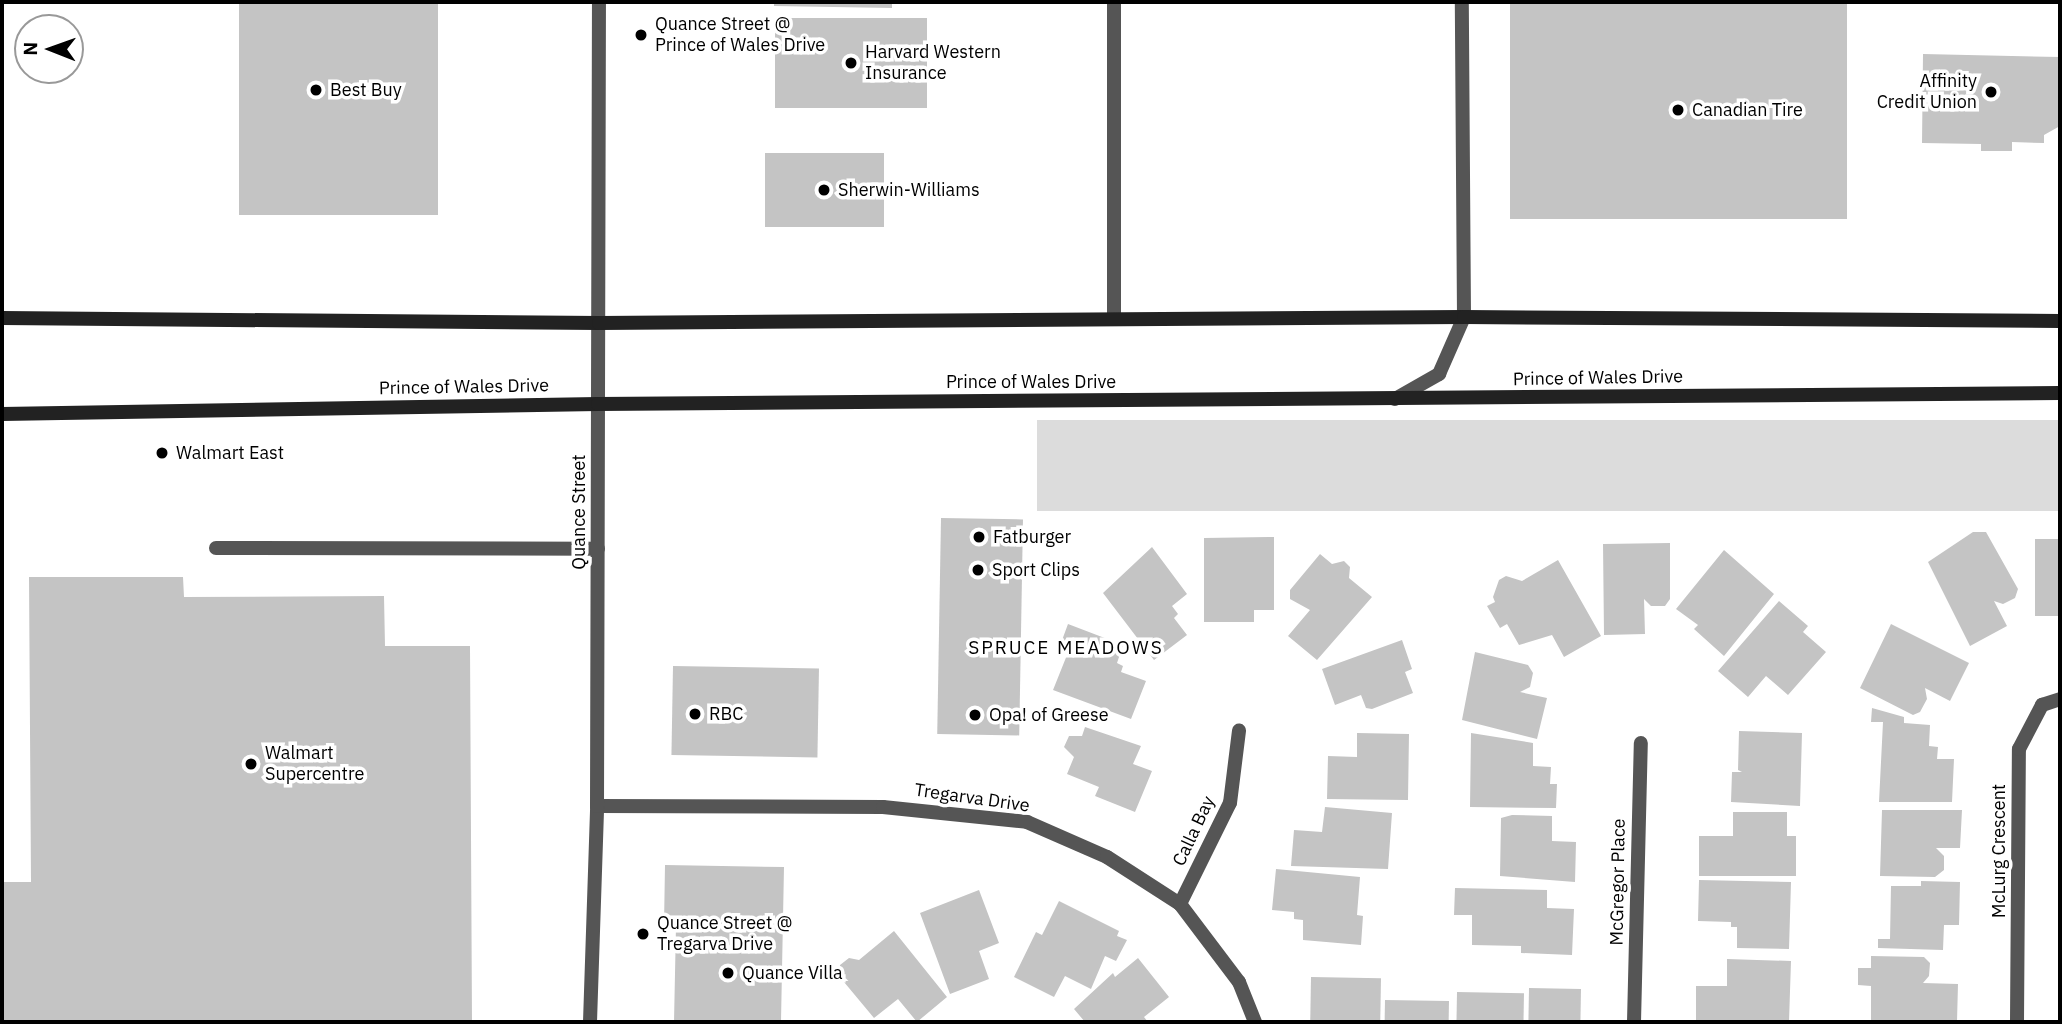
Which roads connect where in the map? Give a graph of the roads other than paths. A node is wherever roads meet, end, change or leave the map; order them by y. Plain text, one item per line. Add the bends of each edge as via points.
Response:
1 (599, 2) edge
2 (1114, 2) edge
3 (1462, 2) edge
4 (1464, 317) junction
5 (2, 318) edge
6 (1114, 318) junction
7 (2060, 321) edge
8 (598, 323) junction
9 (2060, 394) edge
10 (1394, 400) junction
11 (598, 404) junction
12 (2, 414) edge
13 (216, 548) dead end
14 (598, 549) junction
15 (2060, 699) edge
16 (1239, 731) dead end
17 (1641, 743) dead end
18 (597, 806) junction
19 (1180, 904) junction
20 (590, 1022) edge
21 (1255, 1022) edge
22 (1634, 1022) edge
23 (2017, 1022) edge

1 - 8 street, Quance Street
2 - 6 street
3 - 4 street
4 - 6 main road
4 - 7 main road
4 - 10 street via 1439,374
5 - 8 main road
6 - 8 main road
8 - 11 street, Quance Street
9 - 10 main road, Prince of Wales Drive
10 - 11 main road, Prince of Wales Drive
11 - 12 main road, Prince of Wales Drive
11 - 14 street, Quance Street
13 - 14 street
14 - 18 street, Quance Street
15 - 23 street, McLurg Crescent via 2042,705 2019,749
16 - 19 street, Calla Bay via 1230,803
17 - 22 street, McGregor Place
18 - 19 street, Tregarva Drive via 883,807 1027,822 1107,856
18 - 20 street, Quance Street
19 - 21 street, Tregarva Drive via 1239,982

